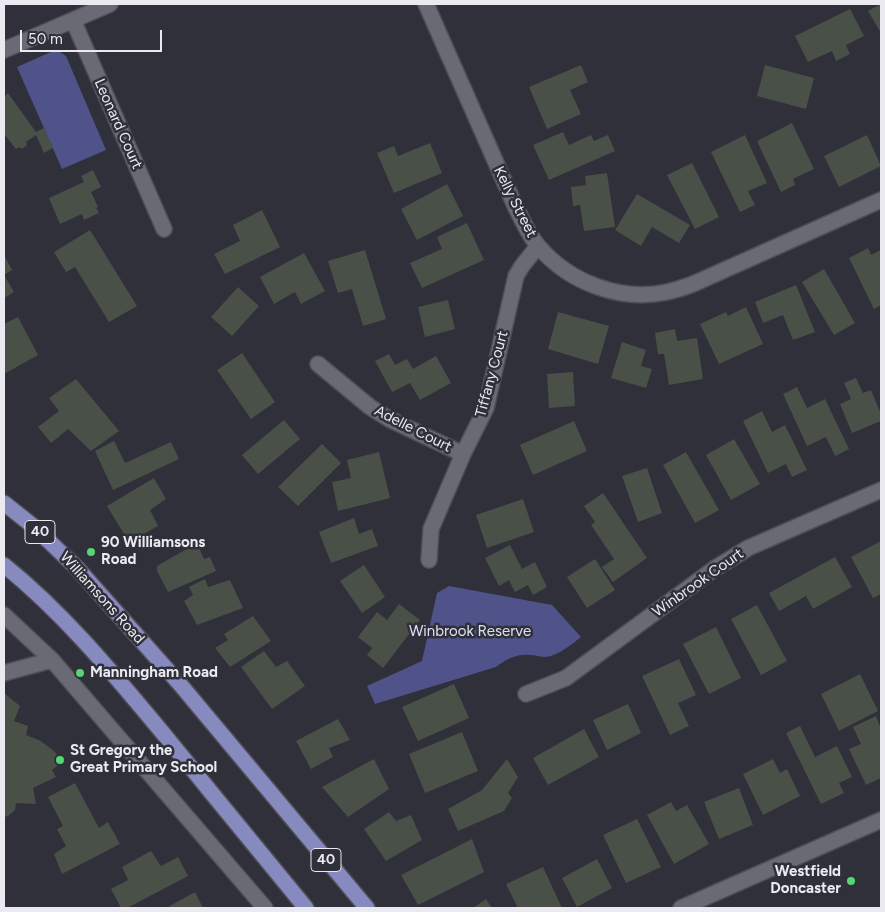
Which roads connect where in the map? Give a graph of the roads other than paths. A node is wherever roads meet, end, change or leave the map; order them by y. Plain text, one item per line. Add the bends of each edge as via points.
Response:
1 (110, 4) edge
2 (426, 4) edge
3 (73, 20) junction
4 (4, 50) edge
5 (881, 200) edge
6 (164, 228) dead end
7 (538, 246) junction
8 (318, 364) dead end
9 (463, 454) junction
10 (881, 490) edge
11 (4, 503) edge
12 (429, 560) dead end
13 (4, 564) edge
14 (6, 622) edge
15 (52, 660) junction
16 (4, 673) edge
17 (526, 694) dead end
18 (881, 820) edge
19 (265, 908) edge
20 (306, 908) edge
21 (367, 908) edge
22 (682, 908) edge

1 - 3 street
2 - 7 street, Kelly Street via 516,208
3 - 4 street
3 - 6 street, Leonard Court
5 - 7 street, Kelly Street via 693,284 667,292 617,293 594,286 568,272
7 - 9 street, Tiffany Court via 516,276 486,408
8 - 9 street, Adelle Court via 389,420
9 - 12 street, Tiffany Court via 431,529
10 - 17 street, Winbrook Court via 748,548 714,569 566,678
11 - 21 main road, Williamsons Road / 40 via 77,568 179,683
13 - 20 main road via 25,581 109,668
14 - 15 street
15 - 16 street
15 - 19 street
18 - 22 street

